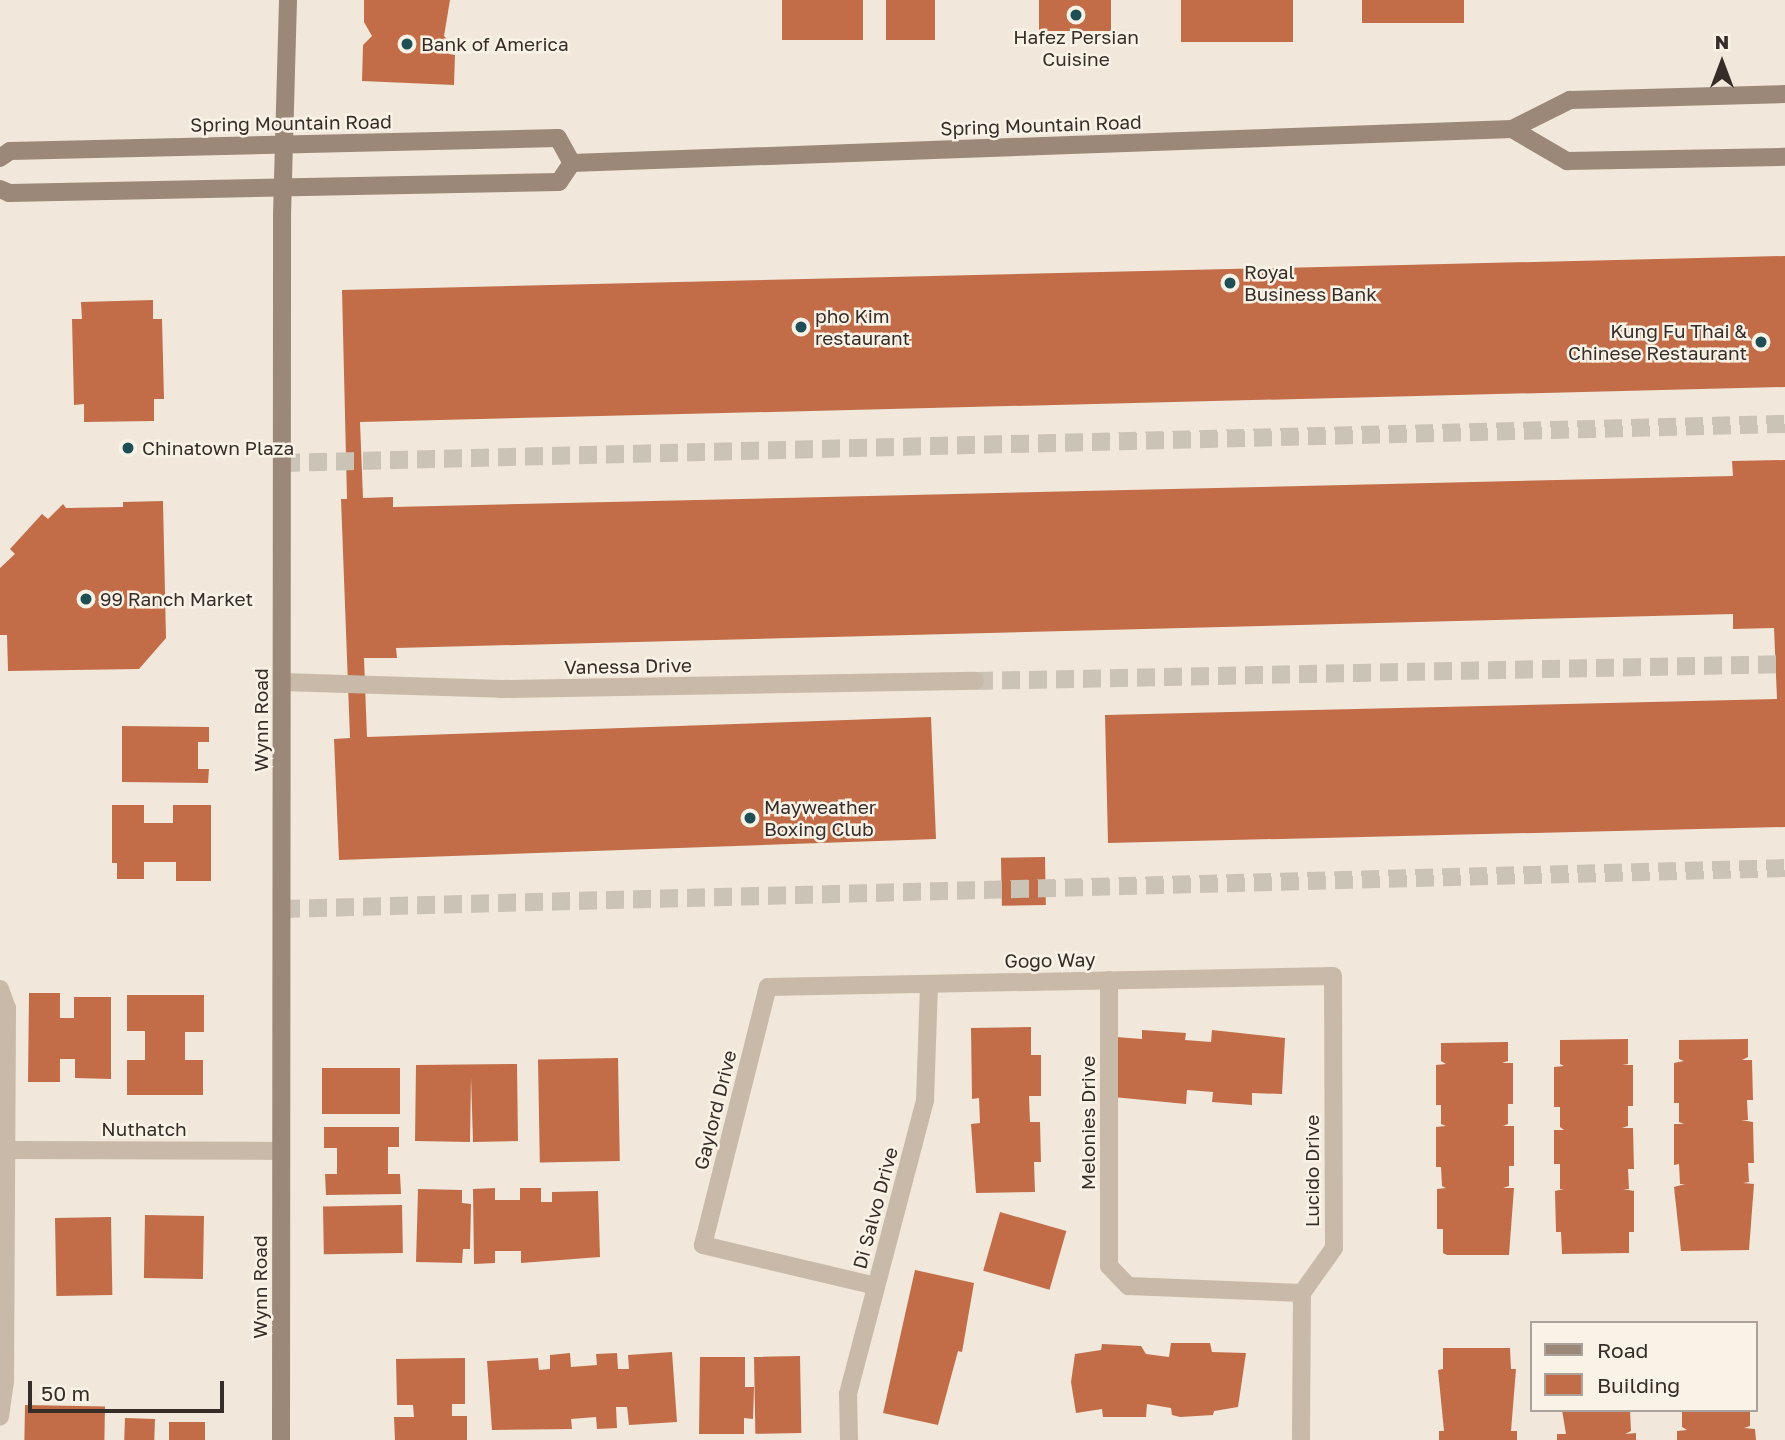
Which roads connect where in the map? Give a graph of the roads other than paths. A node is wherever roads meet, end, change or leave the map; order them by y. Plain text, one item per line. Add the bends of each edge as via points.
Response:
1 (288, 0) edge
2 (1785, 94) edge
3 (1512, 129) junction
4 (283, 145) junction
5 (1785, 157) edge
6 (0, 158) edge
7 (572, 163) junction
8 (283, 188) junction
9 (0, 189) edge
10 (975, 681) tunnel mouth
11 (282, 682) junction
12 (1333, 976) joint
13 (1109, 980) junction
14 (929, 984) junction
15 (768, 987) joint
16 (0, 989) edge
17 (7, 1150) junction
18 (281, 1151) junction
19 (876, 1286) junction
20 (1302, 1293) junction
21 (0, 1417) edge
22 (281, 1440) edge
23 (849, 1440) edge
24 (1301, 1440) edge

1 - 4 main road, Wynn Road
2 - 3 main road, Spring Mountain Road via 1570,100
3 - 5 main road via 1567,161
3 - 7 main road, Spring Mountain Road
4 - 6 main road, Spring Mountain Road via 10,151
4 - 7 main road, Spring Mountain Road via 558,138
4 - 8 main road, Wynn Road
7 - 8 main road via 559,182
8 - 9 main road via 9,193
8 - 11 main road, Wynn Road
10 - 11 street, Vanessa Drive via 501,689
11 - 18 main road, Wynn Road
12 - 13 street, Gogo Way
12 - 20 street, Lucido Drive via 1334,1248
13 - 14 street, Gogo Way
13 - 20 street, Melonies Drive via 1109,1266 1128,1286
14 - 15 street, Gogo Way
14 - 19 street, Di Salvo Drive via 925,1100
15 - 19 street, Gaylord Drive via 702,1245
16 - 17 street via 7,1008
17 - 18 street, Nuthatch
17 - 21 street via 5,1381
18 - 22 main road, Wynn Road
19 - 23 street, Di Salvo Drive via 848,1394
20 - 24 street

